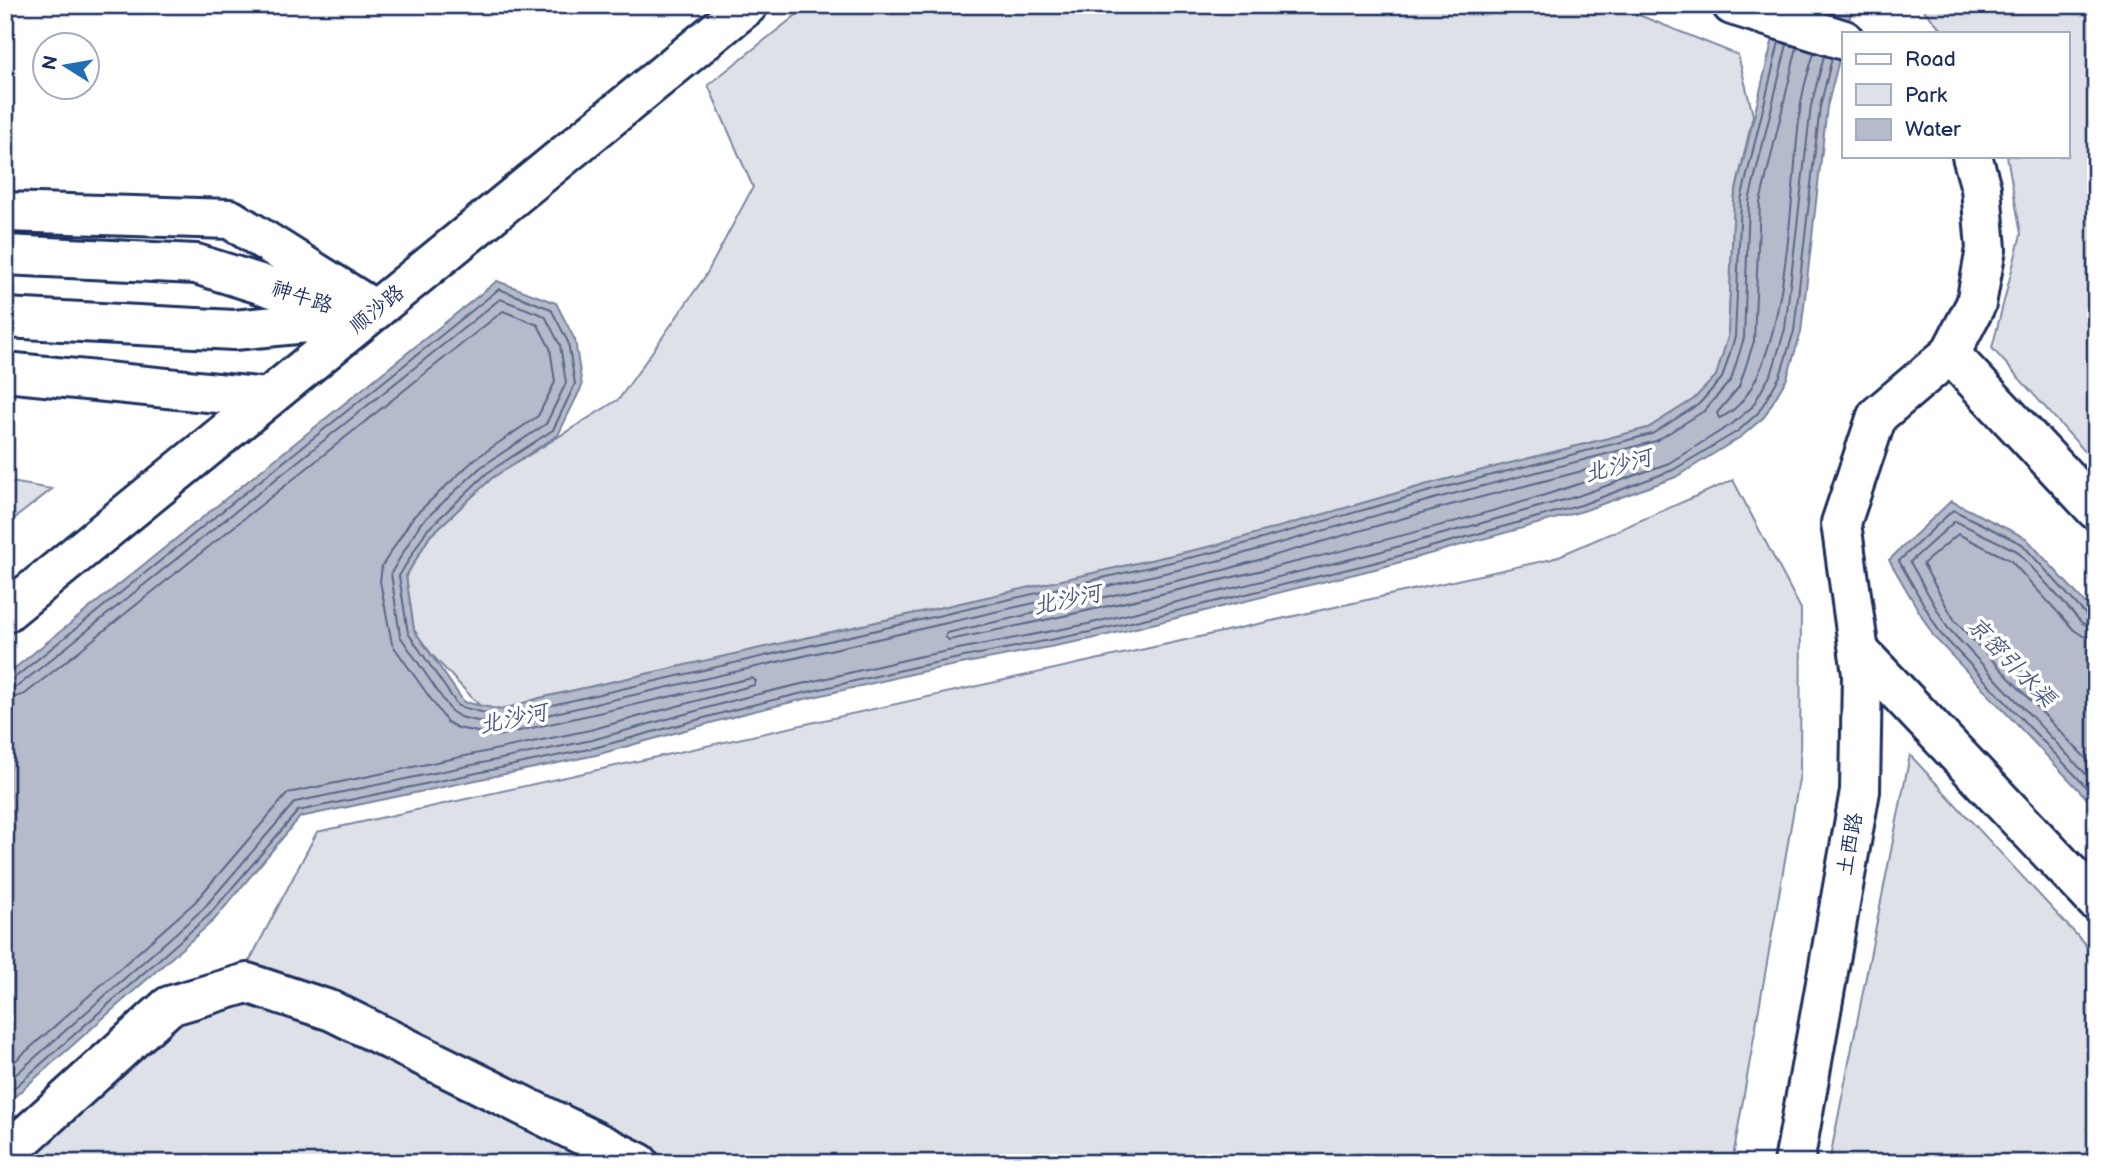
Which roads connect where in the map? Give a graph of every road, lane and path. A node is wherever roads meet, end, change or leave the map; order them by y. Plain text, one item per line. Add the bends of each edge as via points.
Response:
1 (748, 5) edge
2 (1744, 9) edge
3 (1842, 39) edge
4 (1972, 158) edge
5 (5, 212) edge
6 (5, 255) edge
7 (370, 314) junction
8 (5, 318) edge
9 (1950, 354) junction
10 (5, 372) edge
11 (267, 398) junction
12 (2096, 510) edge
13 (5, 612) edge
14 (1859, 650) junction
15 (2096, 901) edge
16 (5, 1155) edge
17 (639, 1163) edge
18 (1794, 1163) edge

1 - 7 street, 顺沙路
2 - 3 street
4 - 9 street via 1986,248 1976,304
5 - 7 street, 神牛路 via 230,219
6 - 7 street, 神牛路 via 196,264
7 - 8 street, 神牛路 via 234,330
7 - 11 street, 顺沙路
9 - 12 street
9 - 14 street, 土西路 via 1877,416 1841,523
10 - 11 street
11 - 13 street, 顺沙路
14 - 15 street
14 - 18 street, 土西路 via 1860,791
16 - 17 street via 169,1006 247,983 331,1011

